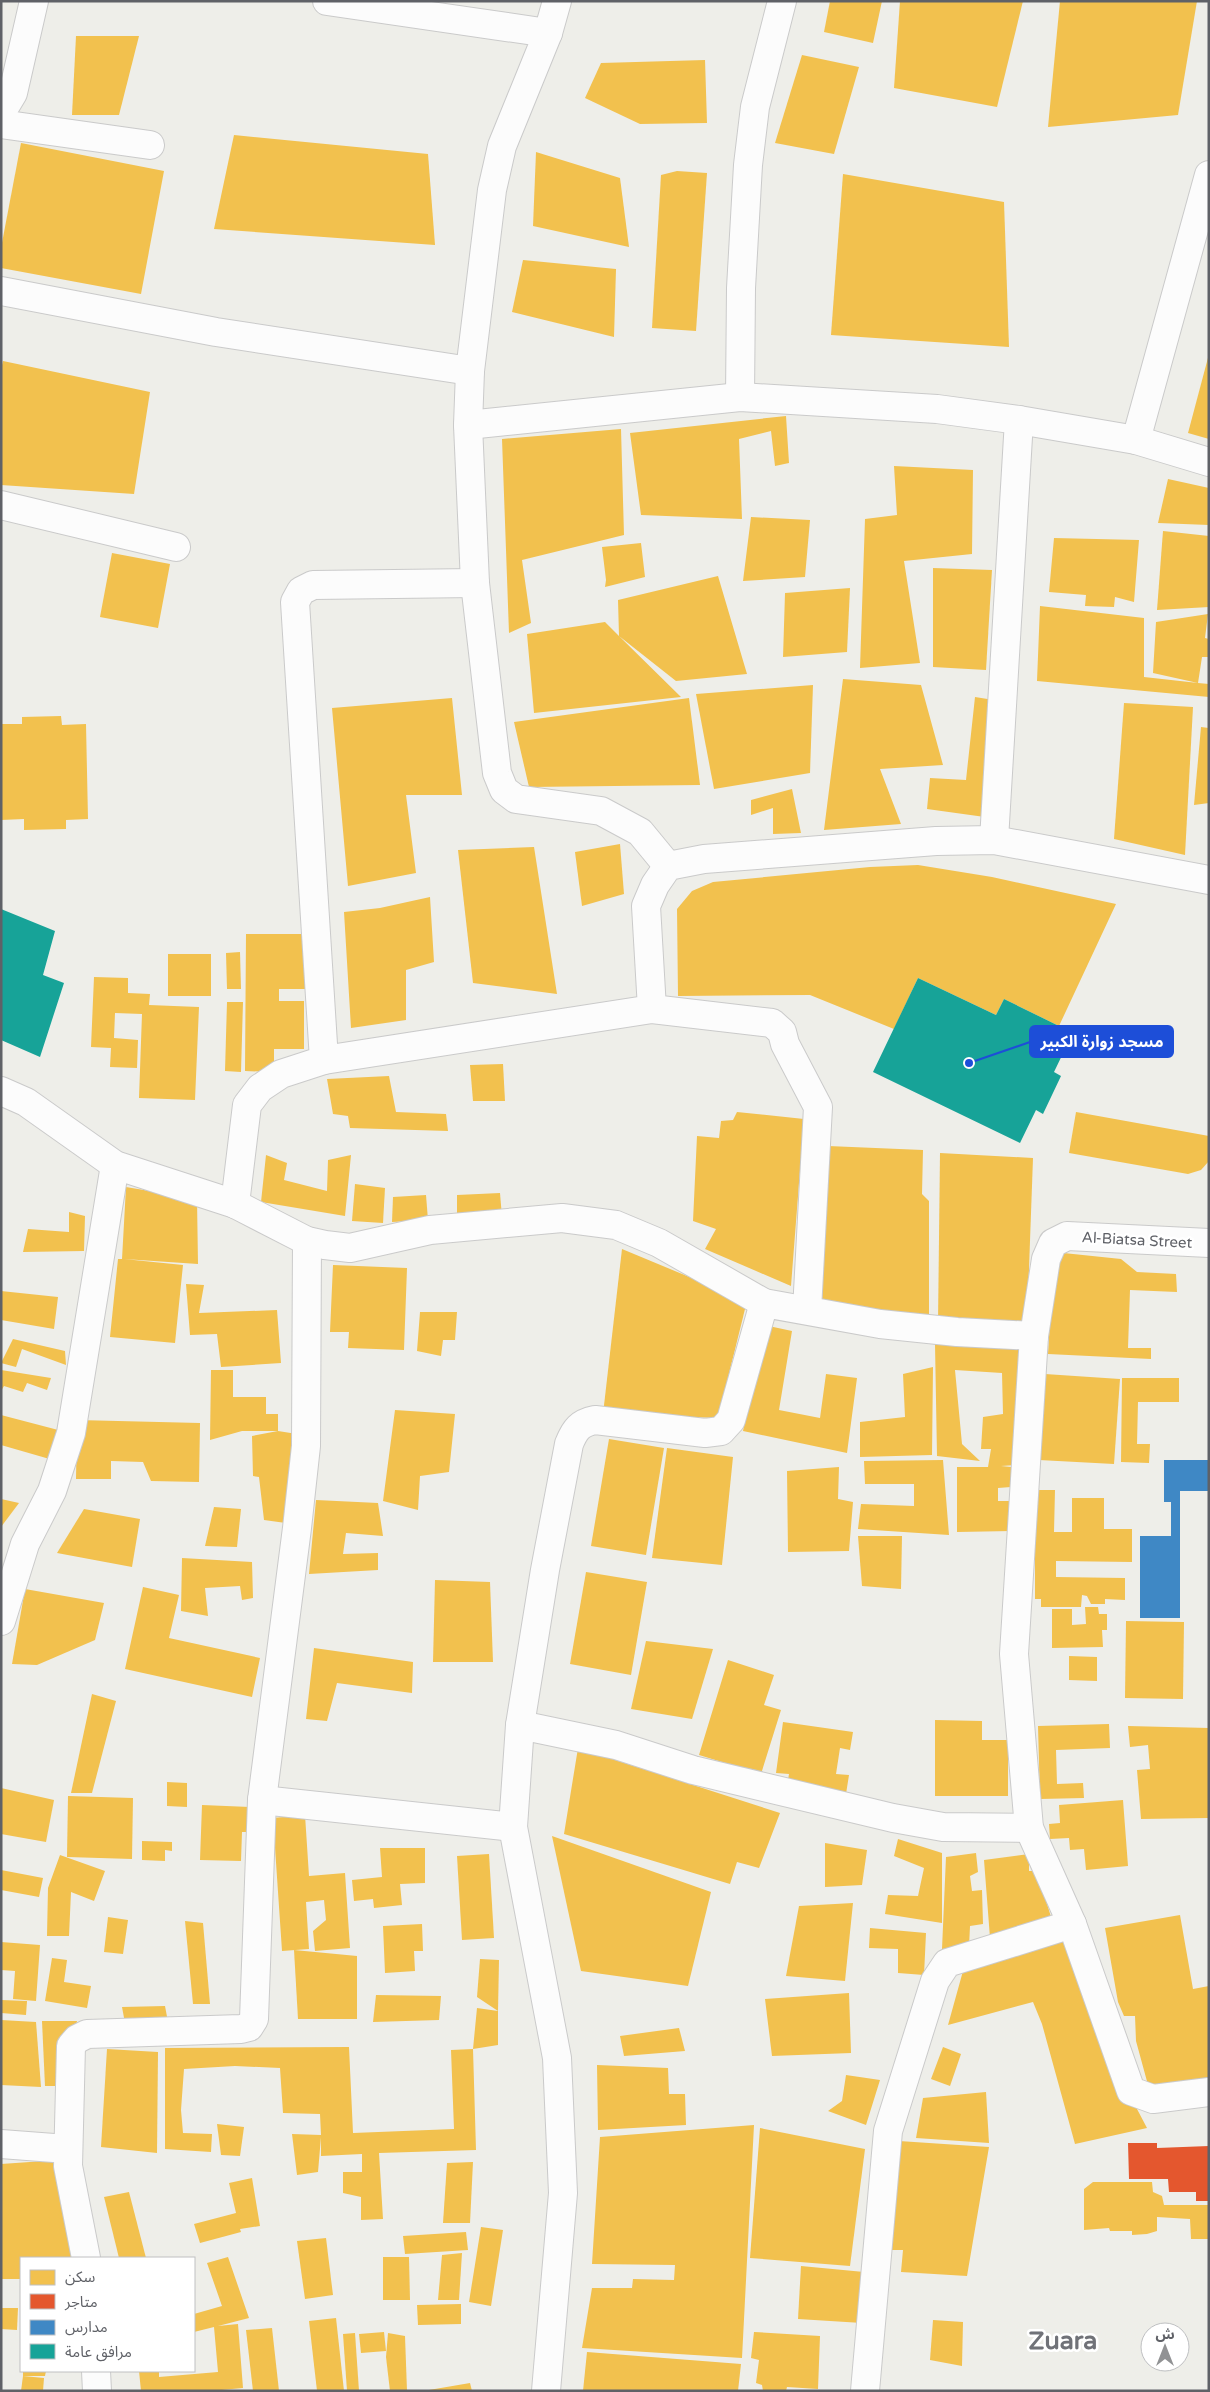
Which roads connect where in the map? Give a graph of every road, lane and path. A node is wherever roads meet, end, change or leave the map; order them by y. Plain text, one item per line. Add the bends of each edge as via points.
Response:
1 (34, 1) edge
2 (327, 1) edge
3 (557, 1) edge
4 (782, 1) edge
5 (548, 33) junction
6 (1, 113) edge
7 (1, 124) edge
8 (150, 145) dead end
9 (1209, 175) edge
10 (1, 291) edge
11 (470, 370) junction
12 (740, 397) junction
13 (1019, 420) junction
14 (468, 425) junction
15 (1136, 440) junction
16 (1209, 462) edge
17 (1, 505) edge
18 (176, 547) dead end
19 (475, 583) junction
20 (994, 840) junction
21 (668, 866) junction
22 (1209, 880) edge
23 (652, 1009) junction
24 (324, 1060) junction
25 (1, 1092) edge
26 (115, 1165) junction
27 (235, 1204) junction
28 (307, 1241) junction
29 (1209, 1243) edge
30 (764, 1303) junction
31 (807, 1310) junction
32 (1034, 1336) junction
33 (1, 1621) edge
34 (520, 1725) junction
35 (262, 1800) junction
36 (513, 1827) junction
37 (1029, 1828) junction
38 (1072, 1924) junction
39 (1209, 2092) edge
40 (1, 2144) edge
41 (67, 2150) junction
42 (86, 2257) edge
43 (96, 2372) edge
44 (97, 2391) edge
45 (546, 2391) edge
46 (865, 2391) edge

1 - 6 street via 13,93
2 - 5 street
3 - 5 street
4 - 12 street via 755,107 748,165 741,288
5 - 11 street via 502,146 492,190
7 - 8 street
9 - 15 street
10 - 11 street via 216,332
11 - 14 street
12 - 13 street via 937,408
12 - 14 street
13 - 15 street
13 - 20 street
14 - 19 street
15 - 16 street
17 - 18 street
19 - 21 street via 497,773 504,790 516,799 601,811 640,832
19 - 24 street via 313,585 301,591 295,602
20 - 21 street via 936,841 704,859
20 - 22 street
21 - 23 street via 646,906
23 - 24 street
23 - 31 street via 772,1023 782,1032 818,1107
24 - 27 street via 281,1074 260,1088 247,1105
25 - 26 street via 26,1102
26 - 27 street
26 - 33 street via 71,1433 52,1491 25,1544
27 - 28 street
28 - 30 street via 350,1248 430,1230 562,1218 616,1224 659,1243
28 - 35 street via 306,1446
29 - 32 street, Al-Biatsa Street via 1067,1236 1053,1243 1046,1258
30 - 31 street
30 - 34 street via 731,1420 721,1431 705,1433 595,1420 584,1422 574,1430 545,1570
31 - 32 street via 880,1324
32 - 37 street via 1014,1654
34 - 36 street
34 - 37 street via 616,1746 693,1770 893,1818 943,1827
35 - 36 street
35 - 41 street via 254,2019 249,2027 242,2029 87,2034 77,2039 71,2046
36 - 45 street via 557,2058 563,2193
37 - 38 street
38 - 39 street via 1131,2091 1153,2099
38 - 46 street via 947,1963 935,1981 888,2131
40 - 41 street
41 - 42 street
43 - 44 street

